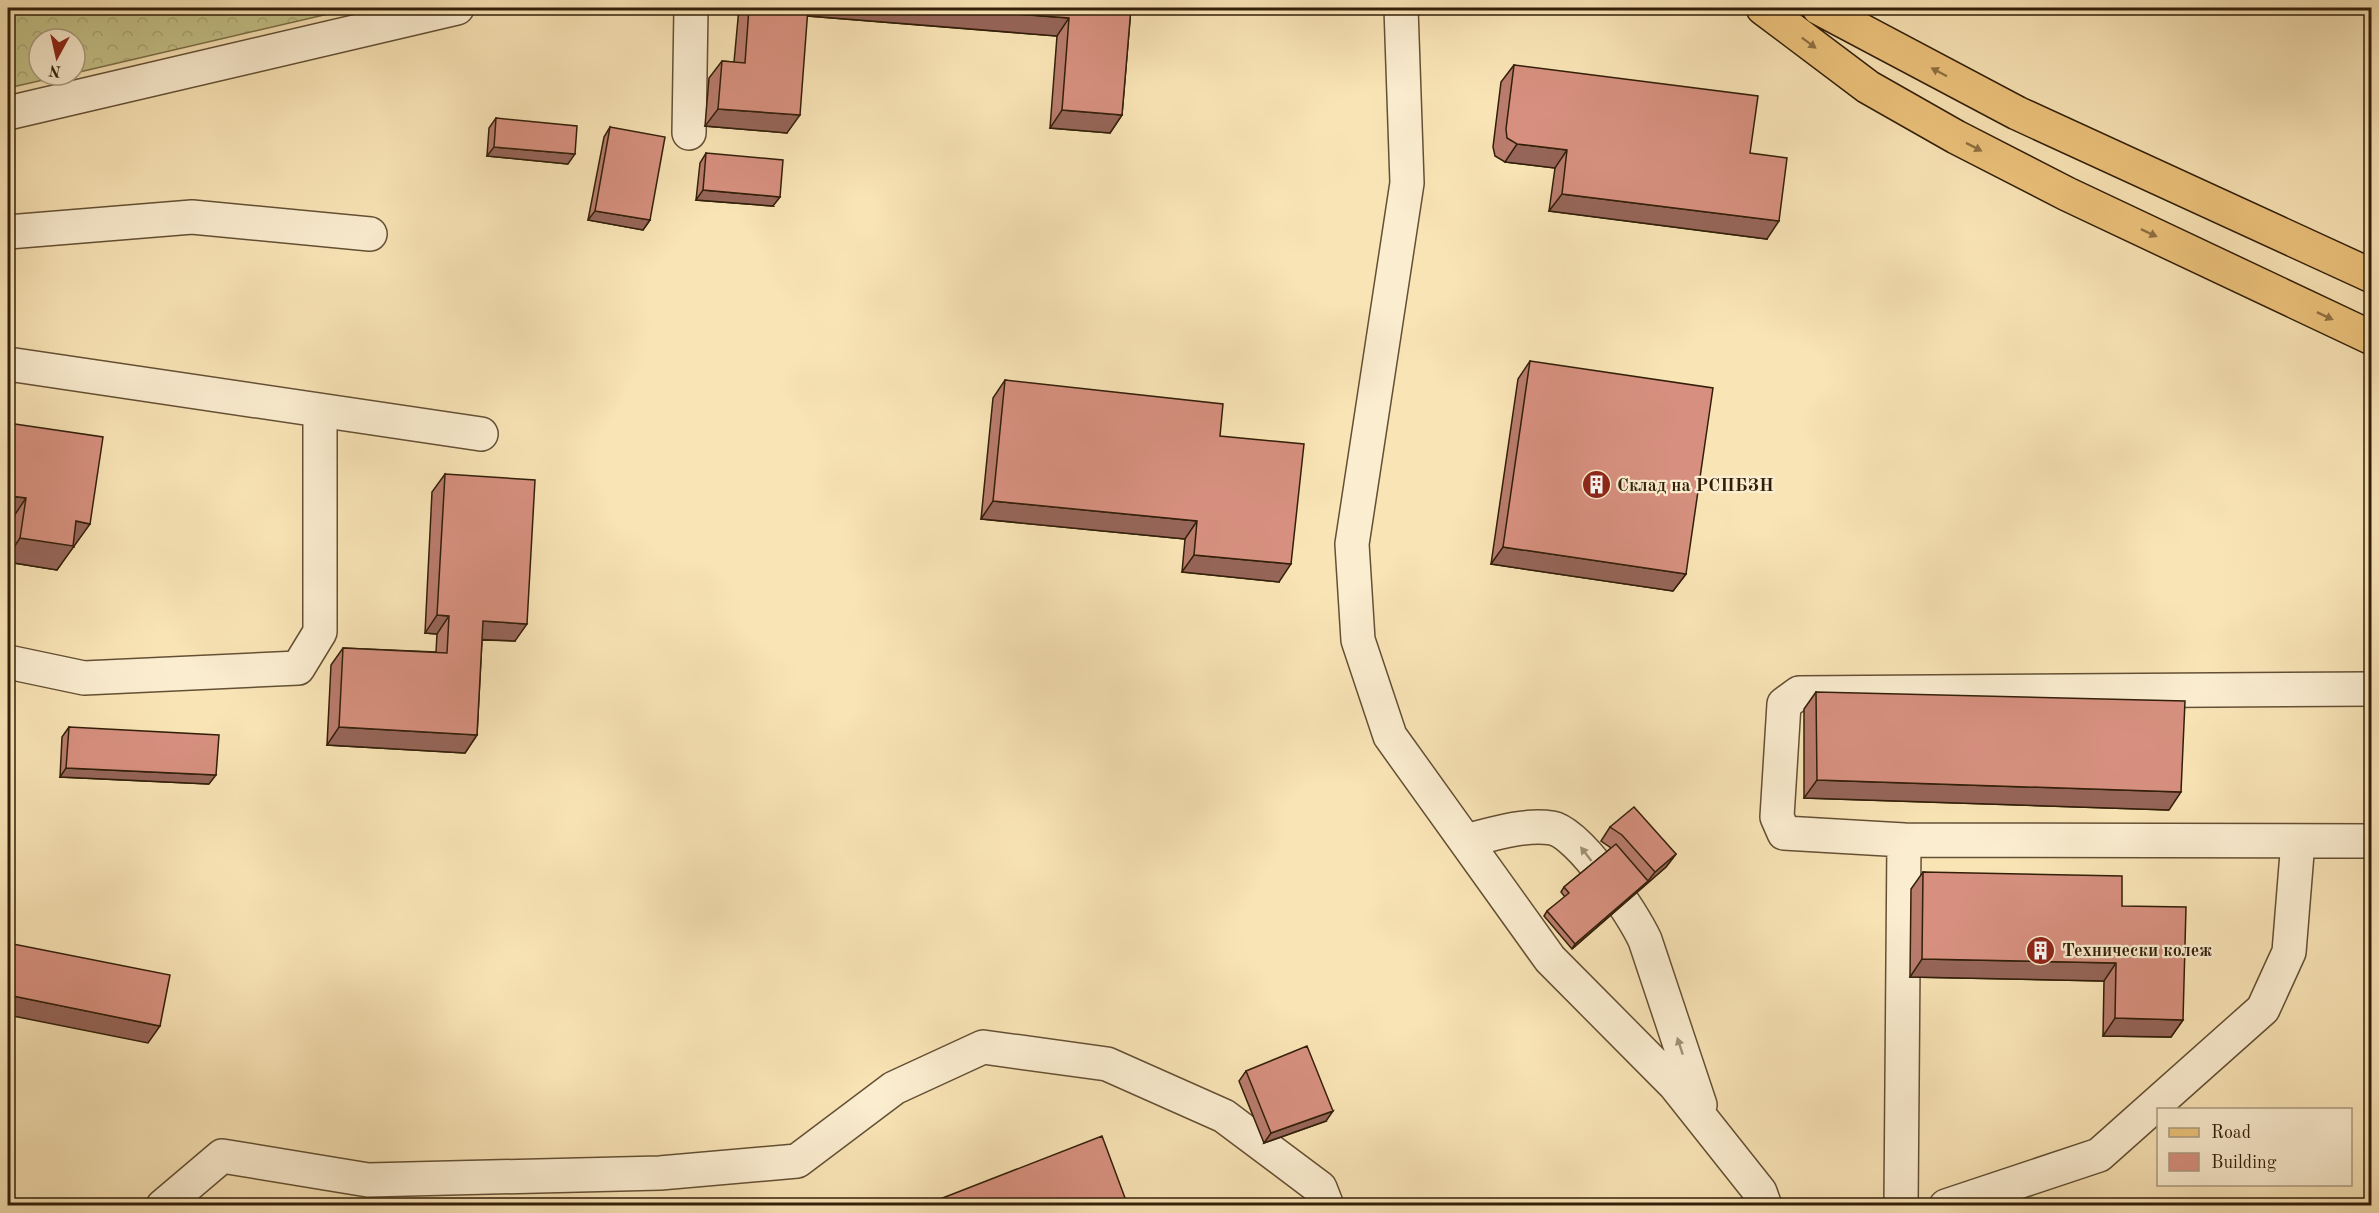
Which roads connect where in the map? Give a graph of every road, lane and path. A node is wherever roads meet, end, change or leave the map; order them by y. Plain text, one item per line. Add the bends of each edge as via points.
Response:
1 (457, 8) edge
2 (692, 8) edge
3 (1401, 8) edge
4 (1763, 8) edge
5 (1819, 8) edge
6 (8, 113) edge
7 (2017, 113) junction
8 (689, 133) dead end
9 (8, 232) edge
10 (370, 234) dead end
11 (2372, 262) edge
12 (2372, 276) edge
13 (2372, 338) edge
14 (8, 364) edge
15 (320, 411) junction
16 (481, 434) dead end
17 (8, 662) edge
18 (2372, 689) edge
19 (1904, 840) junction
20 (1466, 841) junction
21 (2298, 841) junction
22 (2372, 841) edge
23 (1705, 1121) junction
24 (163, 1206) edge
25 (1327, 1206) edge
26 (1766, 1206) edge
27 (1901, 1206) edge
28 (1946, 1206) edge

1 - 6 street
2 - 8 street
3 - 20 street via 1407,183 1352,544 1358,640 1390,736
4 -> 13 main road via 1868,87 1956,137 2067,194
7 -> 5 main road
7 - 11 main road
7 - 12 main road
9 - 10 street via 192,216
14 - 15 street
15 - 16 street
15 - 17 street via 320,632 298,668 84,678
18 - 19 street via 1798,693 1784,704 1777,817 1784,833
19 - 21 street
19 - 27 street
20 - 23 street via 1550,959 1675,1085
23 -> 20 street via 1645,940 1634,917 1580,847 1554,828 1511,829
21 - 22 street
21 - 28 street via 2289,952 2263,1008 2099,1155
23 - 26 street via 1760,1192
24 - 25 street via 222,1156 368,1180 660,1173 797,1161 894,1088 983,1047 1107,1064 1224,1116 1320,1188

